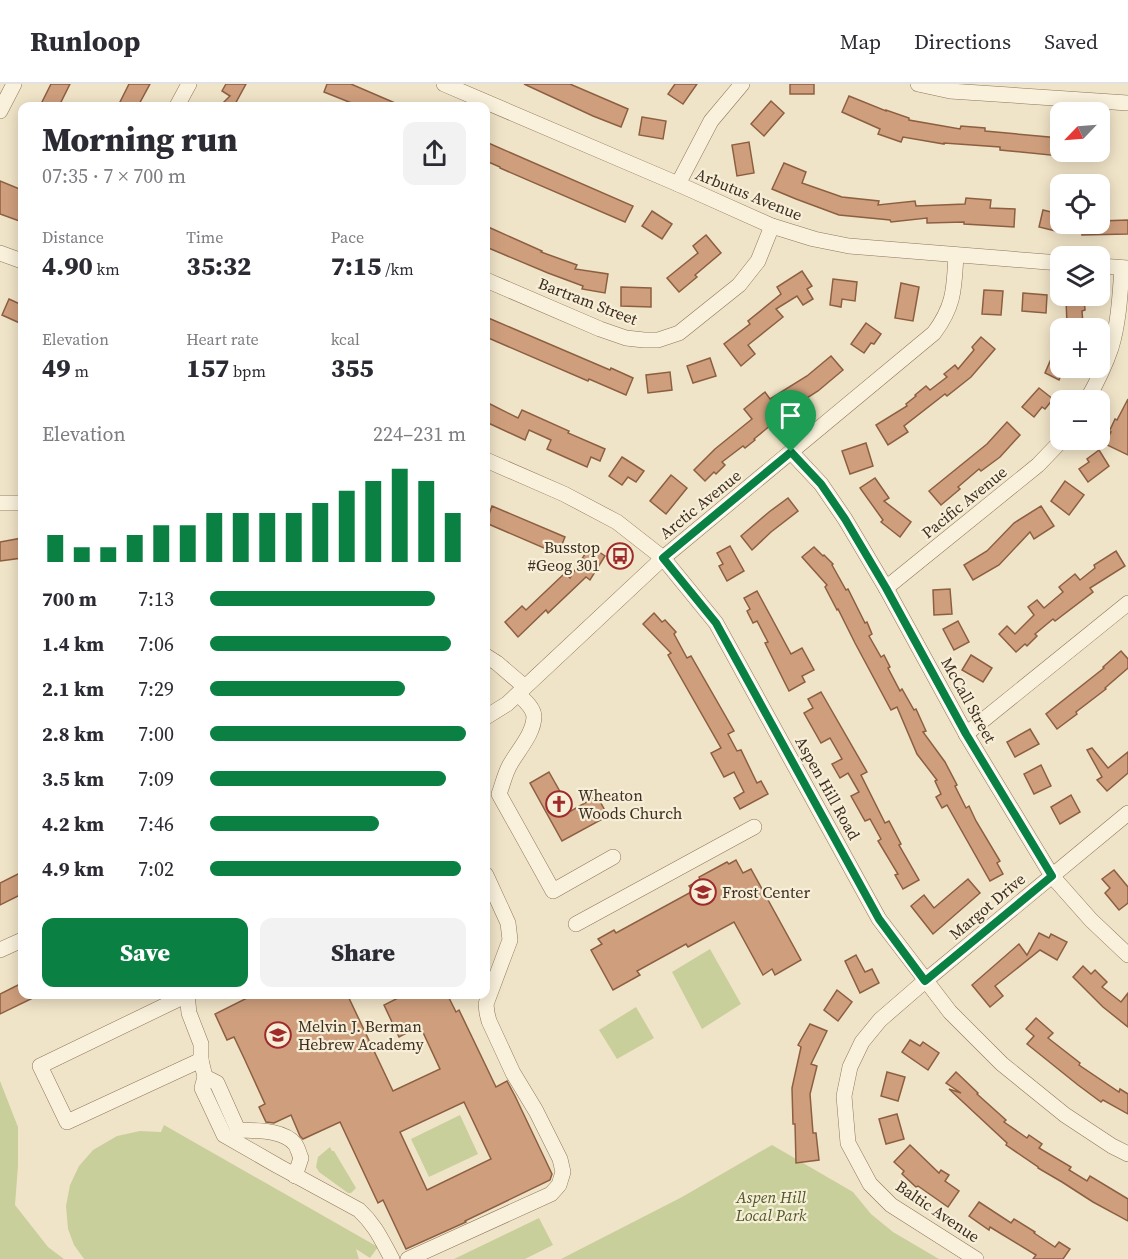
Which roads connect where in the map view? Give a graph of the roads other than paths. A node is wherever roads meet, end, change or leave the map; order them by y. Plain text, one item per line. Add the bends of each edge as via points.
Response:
1 (14, 84) edge
2 (189, 84) edge
3 (444, 84) edge
4 (742, 84) edge
5 (918, 84) edge
6 (179, 102) edge
7 (486, 102) edge
8 (1128, 103) edge
9 (490, 104) edge
10 (0, 111) edge
11 (678, 184) junction
12 (772, 226) junction
13 (0, 253) edge
14 (956, 255) junction
15 (18, 260) edge
16 (1050, 262) edge
17 (1110, 267) edge
18 (1125, 268) edge
19 (490, 282) edge
20 (1093, 390) edge
21 (1052, 450) edge
22 (791, 452) junction
23 (490, 462) edge
24 (0, 503) edge
25 (18, 503) edge
26 (663, 558) junction
27 (886, 588) junction
28 (1128, 603) edge
29 (490, 659) edge
30 (521, 691) junction
31 (490, 715) edge
32 (966, 734) junction
33 (1128, 813) edge
34 (754, 827) dead end
35 (613, 857) dead end
36 (1052, 876) junction
37 (490, 884) edge
38 (576, 924) dead end
39 (18, 942) edge
40 (0, 950) edge
41 (1128, 955) edge
42 (925, 981) junction
43 (490, 993) edge
44 (180, 999) edge
45 (188, 999) edge
46 (488, 999) edge
47 (201, 1060) junction
48 (205, 1077) junction
49 (1128, 1154) edge
50 (295, 1176) junction
51 (392, 1259) edge
52 (408, 1259) edge
53 (976, 1259) edge

1 - 10 street
2 - 6 street
3 - 7 street, Arbutus Avenue
4 - 11 street via 711,121
5 - 8 street via 950,91
9 - 11 street, Arbutus Avenue
11 - 12 street, Arbutus Avenue
12 - 14 street, Arbutus Avenue via 849,246
12 - 19 street, Bartram Street via 758,261 739,285 679,333 658,340 626,338 600,329
13 - 15 street
14 - 16 street, Arbutus Avenue
14 - 22 street, Arctic Avenue via 954,296 934,333
17 - 18 street
18 - 20 street via 1111,347
21 - 27 street, Pacific Avenue
22 - 26 street, Arctic Avenue
22 - 27 street, McCall Street via 821,484
23 - 26 street, Aspen Hill Road via 617,522
24 - 25 street
26 - 30 street, Arctic Avenue
26 - 42 street, Aspen Hill Road via 716,623 879,919
27 - 32 street, McCall Street
28 - 32 street
29 - 30 street
30 - 31 street, Arctic Avenue
30 - 35 street via 534,717 499,794 553,891
32 - 36 street, McCall Street
33 - 36 street, Margot Drive
34 - 38 street
36 - 41 street, McCall Street
36 - 42 street, Margot Drive
37 - 43 street via 508,922 510,940
39 - 40 street
42 - 49 street, Aspen Hill Road via 1002,1064 1065,1115
42 - 53 street, Baltic Avenue via 880,1020 862,1042 850,1067 844,1096 848,1143 870,1184 891,1205
44 - 47 street via 40,1066 67,1122
45 - 47 street via 189,1013 201,1044
46 - 52 street via 489,1021 564,1172 551,1194
47 - 48 street
48 - 50 street via 202,1088 224,1135
48 - 50 street via 217,1083 238,1130 282,1135 294,1143 301,1158
50 - 51 street via 359,1210 378,1232

